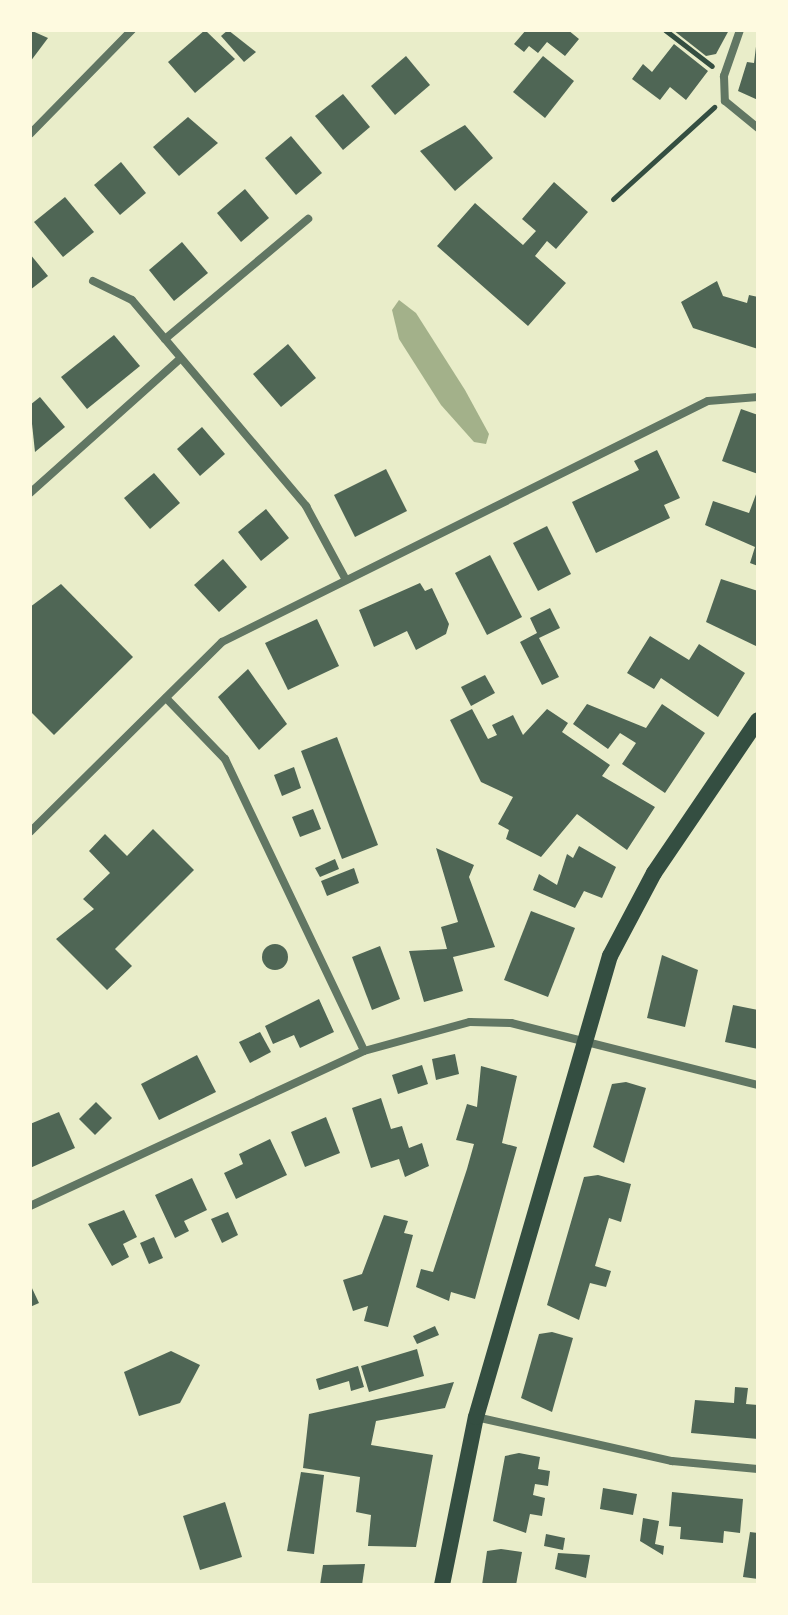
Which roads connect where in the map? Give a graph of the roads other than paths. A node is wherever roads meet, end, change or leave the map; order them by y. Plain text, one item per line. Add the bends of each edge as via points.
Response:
1 (132, 30) edge
2 (740, 30) edge
3 (758, 128) edge
4 (30, 134) edge
5 (308, 219) dead end
6 (93, 281) dead end
7 (165, 339) junction
8 (180, 359) junction
9 (758, 397) edge
10 (30, 493) edge
11 (345, 578) junction
12 (166, 698) junction
13 (758, 720) edge
14 (30, 832) edge
15 (581, 1041) junction
16 (364, 1051) junction
17 (758, 1085) edge
18 (30, 1206) edge
19 (476, 1417) junction
20 (758, 1469) edge
21 (442, 1585) edge

1 - 4 street
2 - 3 street via 724,76 725,101
5 - 7 street
6 - 7 street via 132,300
7 - 8 street
8 - 10 street
8 - 11 street via 306,506
9 - 11 street via 708,401
11 - 12 street via 222,642
12 - 14 street
12 - 16 street via 225,759
13 - 15 main road via 622,929
15 - 16 street via 511,1023 470,1022
15 - 17 street
15 - 19 main road
16 - 18 street
19 - 20 street via 672,1461
19 - 21 main road

